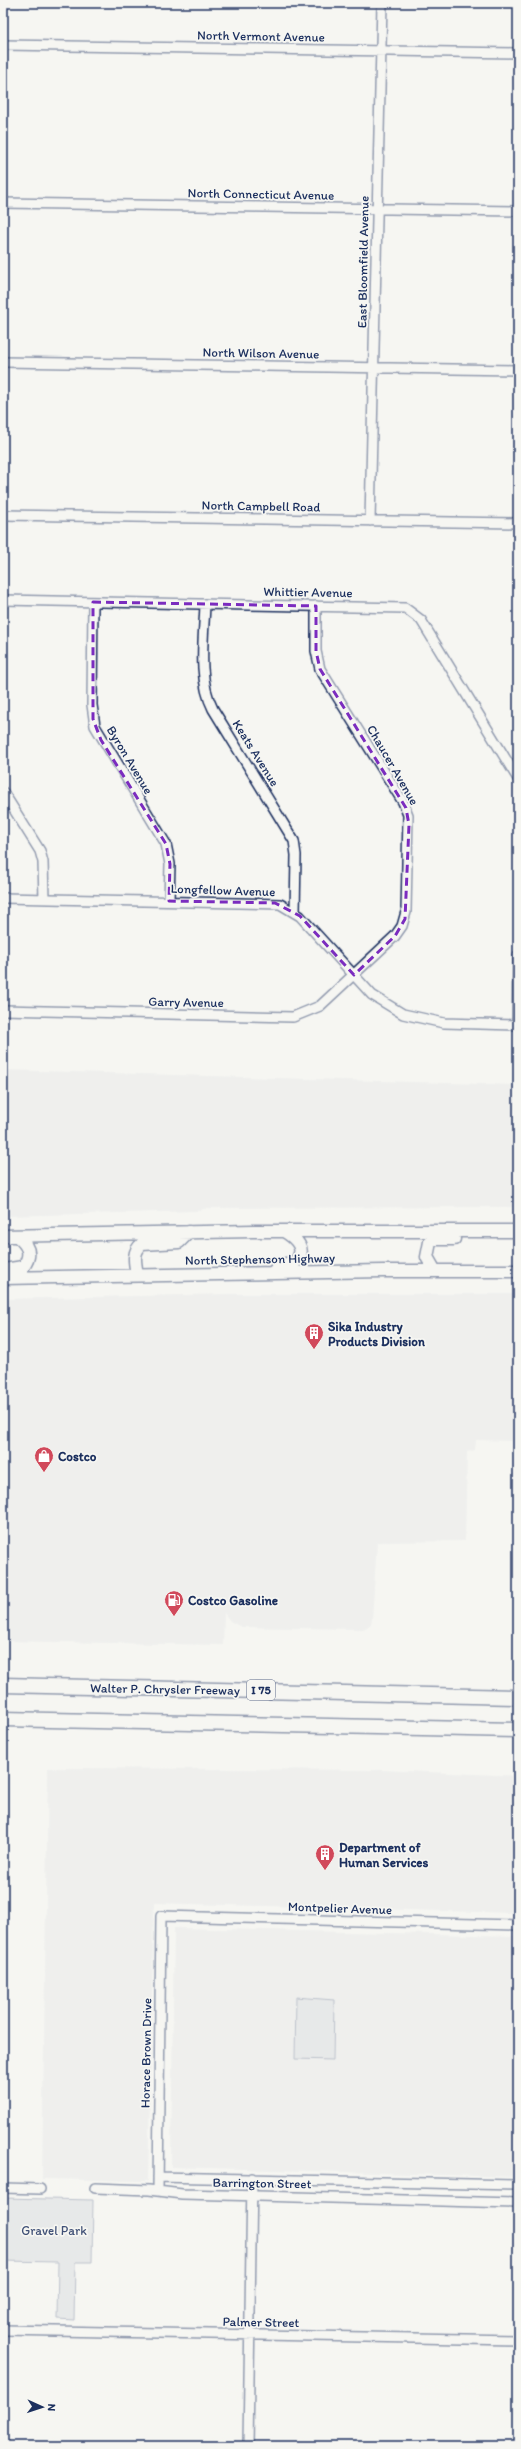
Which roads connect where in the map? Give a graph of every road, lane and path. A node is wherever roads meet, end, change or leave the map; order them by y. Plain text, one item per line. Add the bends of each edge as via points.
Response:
1 (382, 3) edge
2 (3, 45) edge
3 (381, 51) junction
4 (518, 53) edge
5 (3, 204) edge
6 (378, 209) junction
7 (518, 211) edge
8 (3, 362) edge
9 (374, 367) junction
10 (518, 370) edge
11 (3, 515) edge
12 (370, 521) junction
13 (518, 523) edge
14 (3, 600) edge
15 (93, 602) junction
16 (205, 604) junction
17 (316, 606) junction
18 (518, 780) edge
19 (3, 792) edge
20 (3, 898) edge
21 (44, 899) junction
22 (169, 900) junction
23 (295, 913) junction
24 (518, 955) edge
25 (354, 976) junction
26 (3, 1010) edge
27 (518, 1025) edge
28 (284, 1231) junction
29 (518, 1231) edge
30 (189, 1232) junction
31 (3, 1236) edge
32 (17, 1236) junction
33 (518, 1239) edge
34 (518, 1263) edge
35 (3, 1270) edge
36 (435, 1271) junction
37 (464, 1271) junction
38 (518, 1271) edge
39 (137, 1274) junction
40 (245, 1274) junction
41 (3, 1278) edge
42 (3, 1685) edge
43 (518, 1697) edge
44 (3, 1719) edge
45 (518, 1730) edge
46 (161, 1916) joint
47 (518, 1925) edge
48 (158, 2177) junction
49 (252, 2178) junction
50 (430, 2183) junction
51 (518, 2185) edge
52 (3, 2188) edge
53 (95, 2188) dead end
54 (40, 2189) dead end
55 (158, 2191) junction
56 (251, 2196) junction
57 (429, 2201) junction
58 (518, 2204) edge
59 (3, 2330) edge
60 (250, 2334) junction
61 (518, 2340) edge
62 (248, 2446) edge

1 - 3 street, East Bloomfield Avenue
2 - 3 street, North Vermont Avenue
3 - 4 street, North Vermont Avenue
3 - 6 street, East Bloomfield Avenue
5 - 6 street, North Connecticut Avenue
6 - 7 street, North Connecticut Avenue
6 - 9 street, East Bloomfield Avenue
8 - 9 street, North Wilson Avenue
9 - 10 street, North Wilson Avenue
9 - 12 street, East Bloomfield Avenue
11 - 12 street, North Campbell Road
12 - 13 street, North Campbell Road
14 - 15 street, Whittier Avenue
15 - 16 street, Whittier Avenue
15 - 22 street, Byron Avenue via 93,719 102,740 166,844 169,858
16 - 17 street, Whittier Avenue
16 - 23 street, Keats Avenue via 206,694 294,841
17 - 18 street, Whittier Avenue via 398,607 416,614 512,766
17 - 25 street, Chaucer Avenue via 316,651 320,669 403,802 408,815 408,895 405,919 395,936
19 - 21 street via 40,851 43,862
20 - 21 street, Longfellow Avenue
21 - 22 street, Longfellow Avenue
22 - 23 street, Longfellow Avenue via 275,903
23 - 25 street, Longfellow Avenue
24 - 27 street
25 - 26 street, Garry Avenue via 320,1006 292,1017
25 - 27 street, Longfellow Avenue via 372,995 403,1014 444,1023
28 - 29 main road, North Stephenson Highway
28 - 30 main road, North Stephenson Highway
28 - 40 main road via 299,1243 301,1251 298,1260 290,1264 264,1266
30 - 32 main road, North Stephenson Highway
30 - 39 main road via 179,1242 142,1244 138,1247 135,1256
31 - 32 main road, North Stephenson Highway
32 - 35 main road via 27,1244 28,1261 23,1267
33 - 36 main road via 434,1239 426,1252 429,1264
34 - 37 main road via 498,1263
36 - 37 main road, North Stephenson Highway
36 - 40 main road, North Stephenson Highway
37 - 38 main road, North Stephenson Highway
39 - 40 main road, North Stephenson Highway
39 - 41 main road, North Stephenson Highway
42 - 43 highway, Walter P. Chrysler Freeway / I 75
44 - 45 highway
46 - 47 street, Montpelier Avenue
46 - 48 street, Horace Brown Drive
48 - 49 street, Barrington Street
48 - 55 street, Horace Brown Drive
49 - 50 street, Barrington Street
49 - 56 street
50 - 51 street, Barrington Street
50 - 57 street
52 - 54 street
53 - 55 street, Barrington Street
55 - 56 street, Barrington Street
56 - 57 street, Barrington Street
56 - 60 street
57 - 58 street, Barrington Street
59 - 60 street, Palmer Street
60 - 61 street, Palmer Street
60 - 62 street

